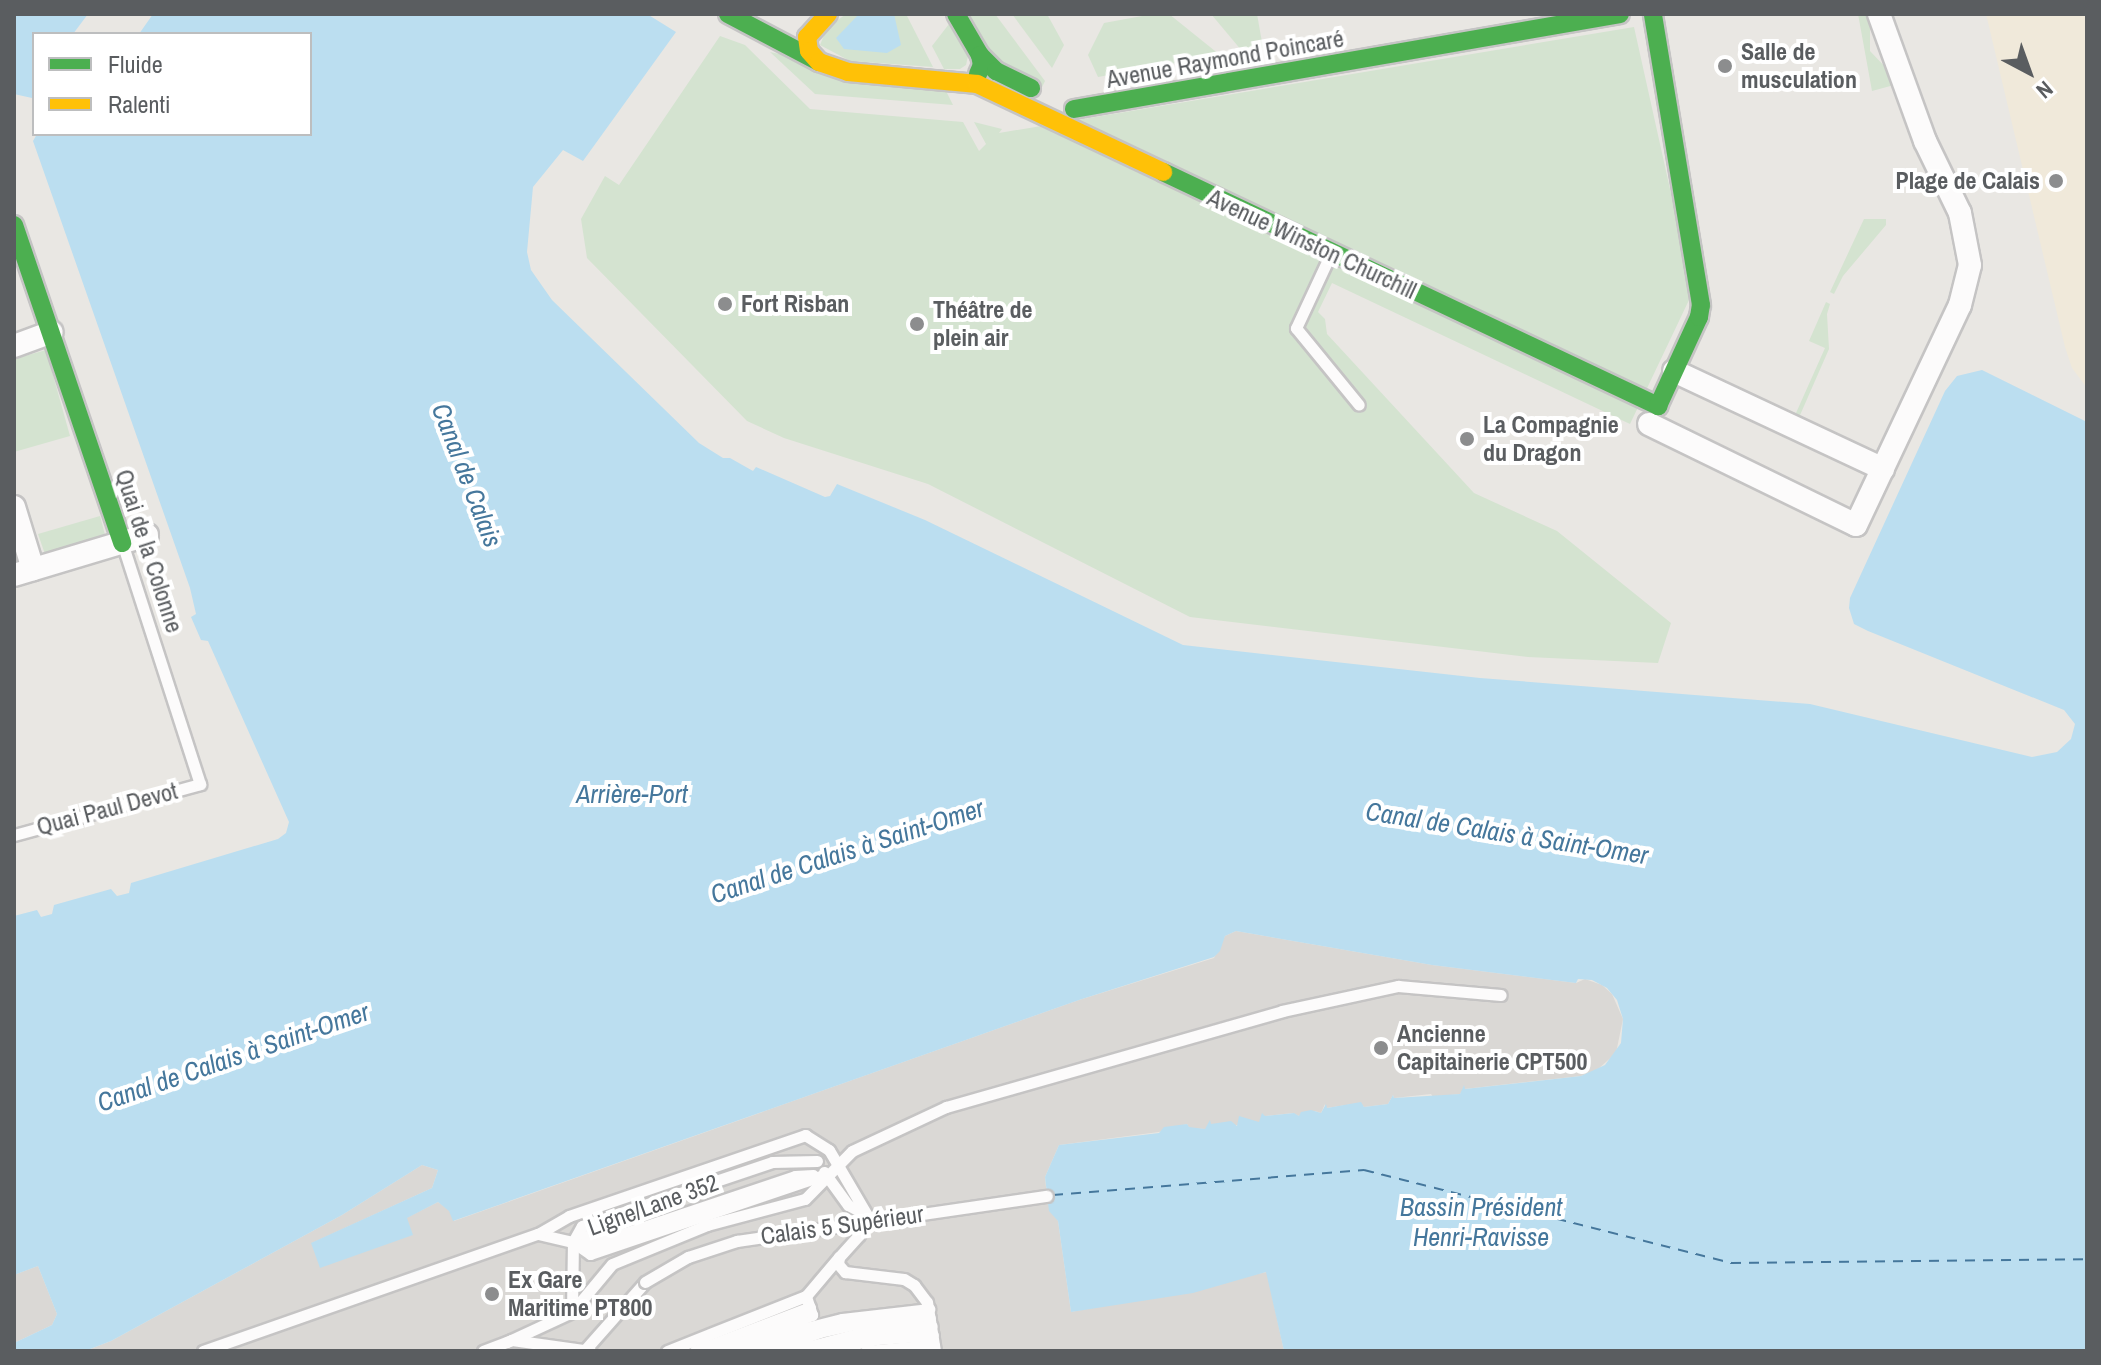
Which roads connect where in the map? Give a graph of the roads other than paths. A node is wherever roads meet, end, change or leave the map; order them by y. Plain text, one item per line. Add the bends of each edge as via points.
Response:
1 (728, 14) edge
2 (828, 14) edge
3 (956, 14) edge
4 (1620, 14) edge
5 (1653, 14) edge
6 (1879, 14) edge
7 (750, 25) junction
8 (811, 29) junction
9 (980, 55) junction
10 (819, 62) junction
11 (966, 81) junction
12 (1074, 109) junction
13 (14, 225) edge
14 (1332, 253) junction
15 (1438, 281) dead end
16 (1490, 305) dead end
17 (52, 332) junction
18 (14, 346) edge
19 (1605, 360) dead end
20 (1665, 380) junction
21 (1359, 405) dead end
22 (1654, 415) junction
23 (1883, 469) junction
24 (14, 507) edge
25 (147, 535) dead end
26 (122, 543) junction
27 (24, 572) edge
28 (200, 784) joint
29 (14, 835) edge
30 (1501, 995) dead end
31 (818, 1141) junction
32 (852, 1151) junction
33 (838, 1166) junction
34 (827, 1175) junction
35 (1047, 1196) dead end
36 (867, 1215) junction
37 (538, 1234) junction
38 (573, 1242) junction
39 (839, 1257) junction
40 (809, 1306) junction
41 (572, 1312) junction
42 (932, 1331) edge
43 (507, 1342) junction
44 (584, 1350) edge
45 (203, 1351) edge
46 (483, 1351) edge
47 (590, 1351) edge
48 (667, 1351) edge
49 (695, 1351) edge
50 (719, 1351) edge
51 (744, 1351) edge
52 (768, 1351) edge
53 (792, 1351) edge
54 (822, 1351) edge
55 (866, 1351) edge

1 - 7 street
2 - 8 street
3 - 9 street
4 - 12 street, Avenue Raymond Poincaré
5 - 20 street via 1701,305
6 - 23 street via 1925,141 1960,213 1970,265 1960,305
7 - 8 street via 786,33
7 - 10 street
8 - 10 street via 807,47
9 - 11 street via 981,70
9 - 12 street, Avenue Winston Churchill via 996,71
10 - 11 street via 857,74
11 - 14 street, Avenue Winston Churchill
12 - 15 street, Avenue Winston Churchill
13 - 17 street, Quai de la Colonne
14 - 21 lane via 1296,328
14 - 22 street, Avenue Winston Churchill
16 - 19 street
17 - 18 street
17 - 26 street, Quai de la Colonne
20 - 22 street
20 - 23 street
22 - 23 street, Avenue Winston Churchill via 1856,525
24 - 27 street
25 - 26 street
26 - 27 street
26 - 28 lane, Quai de la Colonne
28 - 29 lane, Quai Paul Devot
30 - 32 lane via 1398,986 1282,1011 946,1107
31 - 32 lane
31 - 33 lane
31 - 37 lane via 805,1135 569,1216
32 - 33 lane
33 - 34 lane
33 - 36 lane
34 - 36 lane via 848,1205
34 - 38 lane via 587,1246
34 - 38 lane, Ligne/Lane 352 via 817,1161 773,1166 582,1226
34 - 41 lane via 805,1199 707,1225 612,1264
35 - 44 lane, Calais 5 Supérieur, bridge via 737,1241 688,1257 645,1282
36 - 39 lane via 859,1235
37 - 38 lane, Ligne/Lane 352
37 - 45 lane
38 - 41 lane
39 - 40 lane
39 - 42 lane via 845,1272 904,1279 922,1293
40 - 48 lane
40 - 49 lane
40 - 50 lane
41 - 43 lane
42 - 51 lane via 842,1319
42 - 52 lane via 860,1323
42 - 53 lane via 861,1333
42 - 54 lane
42 - 55 lane
43 - 44 lane
43 - 46 lane
44 - 47 lane

